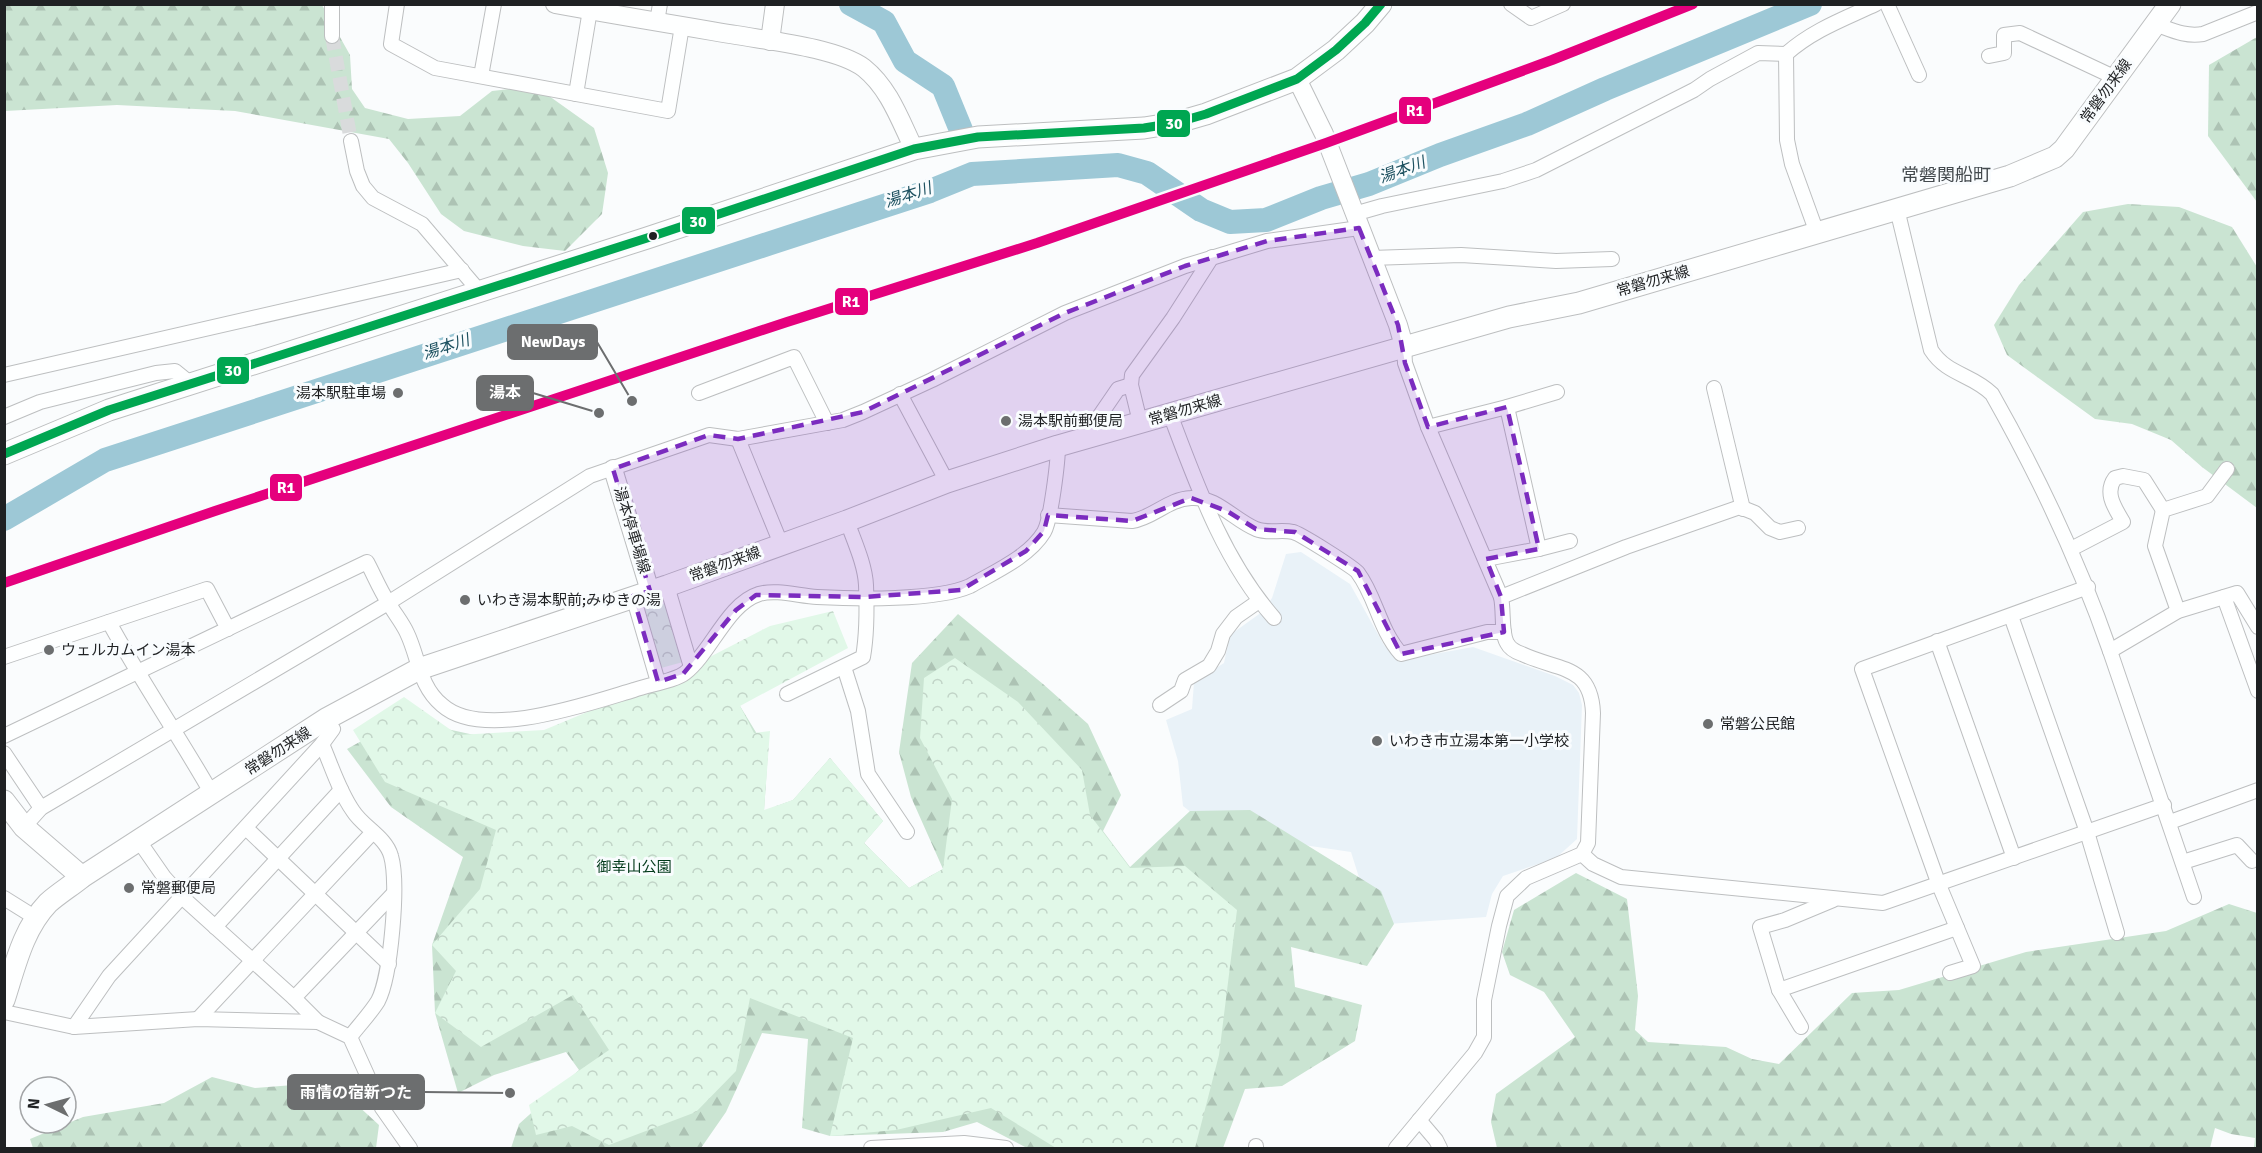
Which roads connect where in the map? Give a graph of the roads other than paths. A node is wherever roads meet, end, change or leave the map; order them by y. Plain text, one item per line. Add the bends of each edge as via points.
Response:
1 (332, 4) edge
2 (397, 4) edge
3 (494, 4) edge
4 (555, 4) edge
5 (775, 4) edge
6 (1381, 4) edge
7 (1511, 4) edge
8 (1563, 4) edge
9 (1876, 4) edge
10 (1887, 4) edge
11 (2170, 4) edge
12 (615, 9) edge
13 (590, 10) junction
14 (2258, 12) edge
15 (658, 13) edge
16 (2155, 24) junction
17 (682, 26) junction
18 (332, 36) tunnel mouth
19 (770, 41) junction
20 (1786, 54) junction
21 (1989, 56) dead end
22 (1919, 75) dead end
23 (481, 76) junction
24 (2116, 78) junction
25 (1297, 79) junction
26 (576, 94) junction
27 (351, 141) tunnel mouth
28 (914, 149) junction
29 (1897, 209) junction
30 (1355, 217) junction
31 (1817, 233) junction
32 (1212, 256) junction
33 (1371, 258) junction
34 (1612, 259) dead end
35 (462, 270) junction
36 (480, 292) junction
37 (1404, 346) junction
38 (4, 375) edge
39 (191, 384) junction
40 (1131, 385) junction
41 (1714, 388) dead end
42 (1557, 392) dead end
43 (699, 393) dead end
44 (900, 394) junction
45 (1507, 407) junction
46 (1170, 414) junction
47 (4, 417) edge
48 (1140, 422) junction
49 (827, 423) junction
50 (1428, 427) junction
51 (1096, 436) junction
52 (738, 439) junction
53 (1058, 446) junction
54 (4, 454) edge
55 (613, 469) junction
56 (2227, 469) dead end
57 (947, 482) junction
58 (1202, 499) junction
59 (1743, 508) junction
60 (2163, 510) junction
61 (1048, 514) junction
62 (847, 521) junction
63 (1798, 528) dead end
64 (1570, 541) dead end
65 (781, 544) junction
66 (1539, 549) junction
67 (2071, 549) junction
68 (1486, 559) junction
69 (2088, 588) junction
70 (650, 591) junction
71 (865, 597) junction
72 (1501, 597) junction
73 (2224, 597) junction
74 (1259, 601) junction
75 (388, 603) junction
76 (2178, 612) junction
77 (2011, 616) junction
78 (1274, 618) dead end
79 (109, 622) junction
80 (2258, 627) edge
81 (228, 629) junction
82 (1504, 632) junction
83 (1937, 641) junction
84 (2110, 651) junction
85 (4, 657) edge
86 (691, 667) junction
87 (844, 667) junction
88 (419, 669) junction
89 (137, 674) junction
90 (658, 682) junction
91 (2258, 691) edge
92 (787, 694) dead end
93 (1160, 705) dead end
94 (326, 719) junction
95 (175, 730) junction
96 (4, 736) edge
97 (322, 744) junction
98 (4, 753) edge
99 (341, 790) junction
100 (2258, 790) edge
101 (212, 794) junction
102 (4, 801) edge
103 (2164, 805) junction
104 (41, 808) junction
105 (2170, 822) junction
106 (24, 827) junction
107 (246, 828) junction
108 (373, 832) junction
109 (907, 832) dead end
110 (2087, 832) junction
111 (138, 841) junction
112 (1581, 854) junction
113 (278, 858) junction
114 (2014, 858) junction
115 (2252, 861) dead end
116 (2183, 862) junction
117 (82, 877) junction
118 (1939, 885) junction
119 (394, 892) junction
120 (315, 893) junction
121 (182, 897) junction
122 (2194, 897) dead end
123 (4, 898) edge
124 (1835, 899) junction
125 (36, 918) junction
126 (215, 927) junction
127 (1957, 928) junction
128 (356, 932) junction
129 (2117, 933) dead end
130 (253, 960) junction
131 (389, 964) junction
132 (1950, 973) dead end
133 (1779, 990) junction
134 (294, 998) junction
135 (4, 1000) edge
136 (4, 1012) edge
137 (198, 1018) junction
138 (318, 1022) junction
139 (74, 1027) junction
140 (1801, 1027) dead end
141 (350, 1037) junction
142 (1419, 1120) junction
143 (964, 1146) edge
144 (872, 1148) edge
145 (410, 1149) edge
146 (1006, 1149) edge
147 (1396, 1149) edge
148 (1440, 1149) edge

1 - 18 street
2 - 23 street via 391,44 435,68
3 - 23 street
4 - 13 street
5 - 19 street
6 - 25 main road via 1336,50
7 - 8 street via 1531,18
9 - 20 street via 1816,31
10 - 22 street
11 - 16 main road, 常磐勿来線
12 - 13 street
12 - 15 street
13 - 26 street
14 - 16 street via 2194,36
15 - 17 street
16 - 24 main road, 常磐勿来線
17 - 19 street
17 - 26 street via 668,111
19 - 28 street via 819,51 861,66 887,94
20 - 30 street via 1758,53 1536,170 1503,181 1382,206
20 - 31 street via 1787,140
21 - 24 street via 2004,53 2004,35 2020,33
23 - 26 street
24 - 29 main road, 常磐勿来線 via 2055,157 2010,176
25 - 28 main road via 1175,123 978,137
25 - 30 street via 1316,116
27 - 35 street via 357,171 373,198 422,224
28 - 36 main road
29 - 31 main road, 常磐勿来線
29 - 67 street via 1931,350 1950,370 1983,385 1992,394 2028,458
30 - 32 street
30 - 33 street
31 - 37 main road, 常磐勿来線 via 1579,303 1509,317
32 - 40 street via 1132,375
32 - 44 street via 1065,313
33 - 34 street via 1461,255 1556,261
33 - 37 street
35 - 36 street
35 - 38 street
36 - 39 main road
37 - 46 main road, 常磐勿来線
37 - 50 street via 1405,363
39 - 47 street via 175,371 156,373 40,402
39 - 54 main road via 109,410
40 - 48 street
40 - 51 street via 1118,389 1094,424
41 - 59 street
42 - 45 street
43 - 49 street via 794,357
44 - 49 street via 863,412
44 - 57 street
45 - 50 street
45 - 66 street
46 - 48 main road, 常磐勿来線
46 - 58 street
48 - 51 main road, 常磐勿来線
49 - 52 street
50 - 68 street
51 - 53 main road, 常磐勿来線
52 - 55 street via 709,435
52 - 65 street
53 - 57 main road, 常磐勿来線
53 - 61 street
55 - 70 street, 湯本停車場線
55 - 75 street via 590,476
56 - 60 street via 2208,496
57 - 62 main road, 常磐勿来線
58 - 61 street via 1170,502 1132,521
58 - 74 street
58 - 82 street via 1256,529 1295,532 1358,571 1391,643 1401,654 1487,632
59 - 63 street via 1780,532
59 - 72 street via 1626,547
60 - 67 street via 2144,480 2115,478 2109,495 2123,522
60 - 76 street via 2155,546
61 - 71 street via 1044,531 1026,551 970,586 931,595
62 - 65 main road, 常磐勿来線
62 - 71 street via 862,567
64 - 66 street
65 - 70 main road, 常磐勿来線
66 - 68 street
67 - 69 street
68 - 72 street
69 - 77 street
69 - 84 street
70 - 86 street
70 - 88 main road, 常磐勿来線
70 - 90 street
71 - 86 street via 766,592 756,595 736,610
71 - 87 street via 867,634 863,657
72 - 82 street
73 - 76 street
73 - 80 street via 2237,592
73 - 91 street
74 - 78 street
74 - 93 street via 1236,617 1223,634 1209,666 1185,680 1181,690
75 - 81 street via 367,562
75 - 88 street via 414,647
75 - 95 street
76 - 84 street
77 - 83 street
77 - 110 street
79 - 81 street via 207,589
79 - 85 street
79 - 89 street
81 - 89 street
82 - 112 street via 1512,649 1580,676 1592,699 1588,843
83 - 114 street
83 - 118 street via 1862,669
84 - 103 street
86 - 90 street via 684,674
87 - 92 street
87 - 109 street via 858,711 868,774
88 - 90 street via 432,695 447,709 464,717 498,719 566,710
88 - 94 main road, 常磐勿来線
89 - 95 street
89 - 96 street
94 - 97 street via 333,729
94 - 101 main road, 常磐勿来線
95 - 101 street
95 - 104 street
97 - 99 street
97 - 107 street
98 - 104 street
99 - 108 street via 354,813
99 - 113 street
100 - 105 street
101 - 111 main road, 常磐勿来線
102 - 106 main road
103 - 105 street
103 - 110 street
104 - 106 street
105 - 116 street
106 - 117 main road
107 - 113 street
107 - 121 street
108 - 119 street via 391,855
108 - 120 street
110 - 114 street
110 - 129 street
111 - 117 main road, 常磐勿来線
111 - 121 street
112 - 124 street via 1621,877
112 - 142 street via 1526,878 1507,896 1484,1000 1484,1037
113 - 120 street
113 - 126 street
114 - 118 street
115 - 116 street via 2237,845
116 - 122 street
117 - 125 main road, 常磐勿来線
118 - 124 street via 1883,903
118 - 127 street
119 - 128 street
119 - 131 street
120 - 128 street
120 - 130 street
121 - 126 street
121 - 139 street via 109,976
123 - 125 street
124 - 133 street via 1760,927
125 - 135 main road, 常磐勿来線 via 23,942
126 - 130 street
127 - 132 street via 1973,966
127 - 133 street
128 - 131 street
128 - 134 street
130 - 134 street
130 - 137 street
131 - 141 street via 377,1002
133 - 140 street
134 - 138 street
136 - 139 street
137 - 138 street
137 - 139 street
138 - 141 street
141 - 145 street via 382,1108
142 - 147 street
142 - 148 street
143 - 144 street
143 - 146 street

